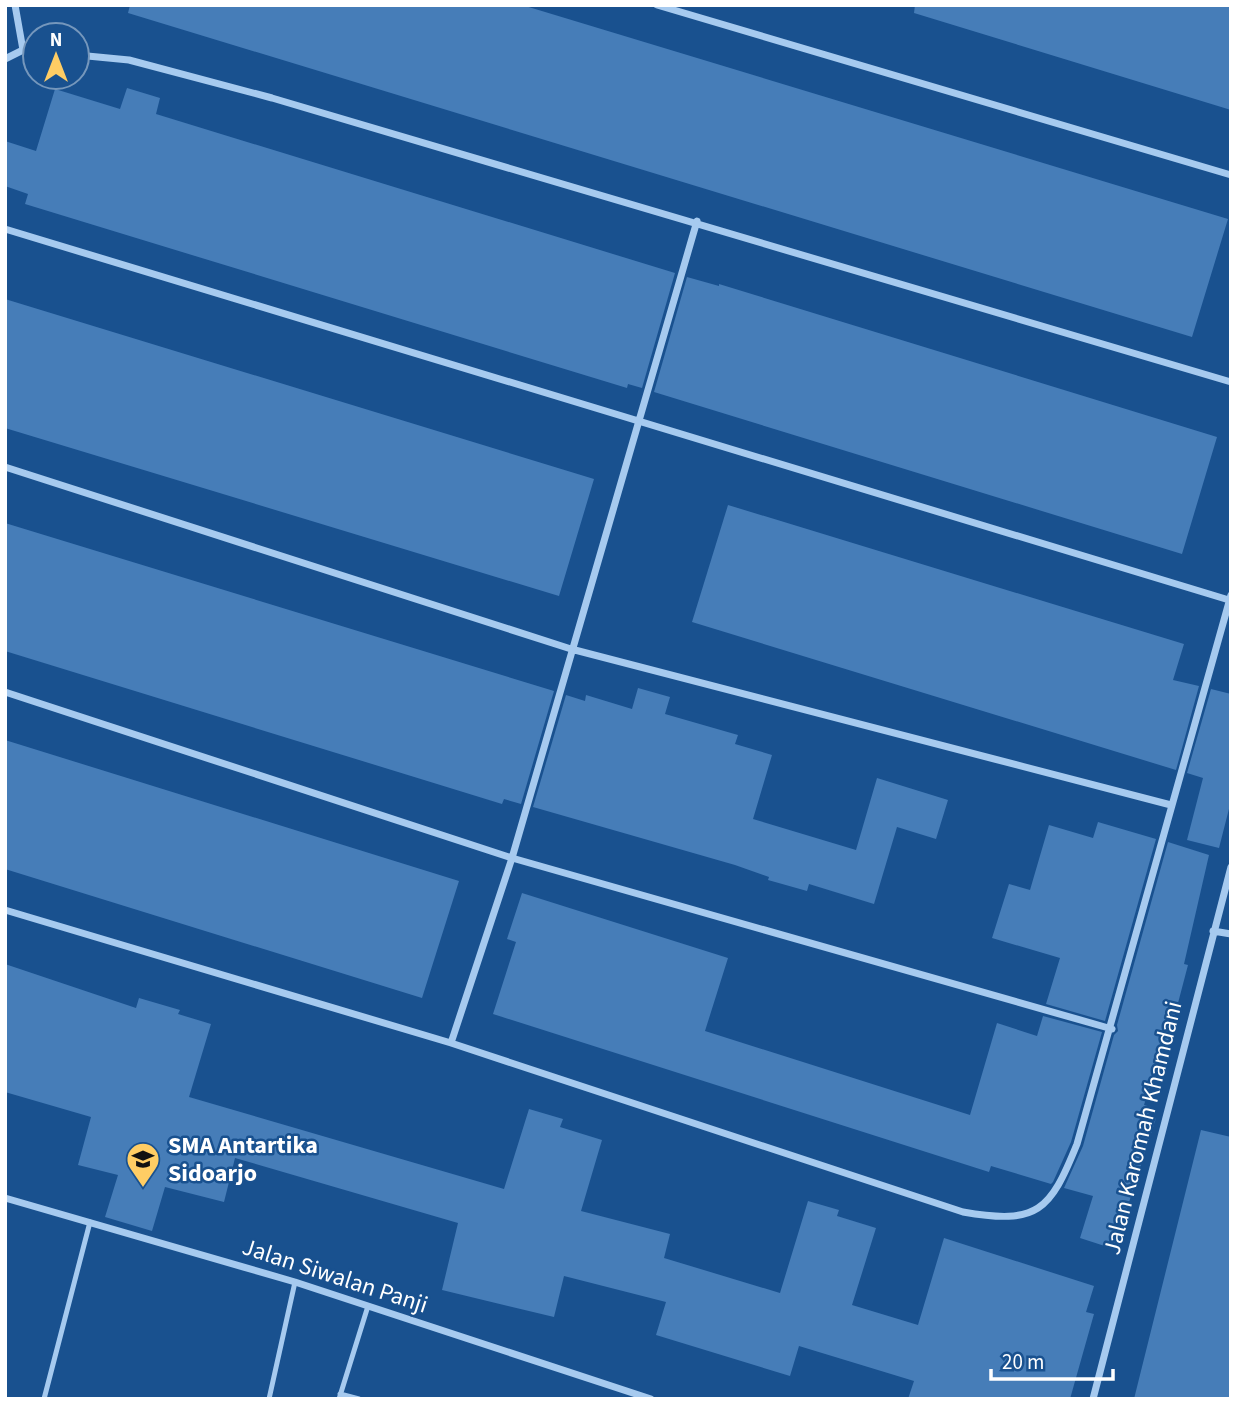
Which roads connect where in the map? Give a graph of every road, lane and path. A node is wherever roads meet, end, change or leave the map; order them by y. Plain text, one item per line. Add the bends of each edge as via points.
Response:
1 (15, 5) edge
2 (657, 5) edge
3 (21, 40) edge
4 (21, 52) edge
5 (91, 56) edge
6 (5, 59) edge
7 (1231, 175) edge
8 (697, 221) junction
9 (5, 229) edge
10 (1230, 380) edge
11 (637, 421) junction
12 (5, 467) edge
13 (1230, 598) edge
14 (571, 649) junction
15 (5, 692) edge
16 (1171, 805) junction
17 (512, 858) junction
18 (1231, 867) edge
19 (5, 910) edge
20 (1213, 931) junction
21 (1231, 934) edge
22 (1112, 1029) junction
23 (451, 1043) junction
24 (5, 1198) edge
25 (90, 1222) junction
26 (295, 1282) junction
27 (368, 1306) junction
28 (340, 1396) edge
29 (44, 1399) edge
30 (269, 1399) edge
31 (359, 1399) edge
32 (651, 1399) edge
33 (1093, 1399) edge

1 - 3 street
2 - 7 street
4 - 6 street
5 - 8 street via 129,60 272,98
8 - 10 street
8 - 11 street
9 - 11 street
11 - 13 street
11 - 14 street
12 - 14 street
13 - 16 street
14 - 16 street
14 - 17 street
15 - 17 street
16 - 22 street
17 - 22 street
17 - 23 street
18 - 20 street, Jalan Karomah Khamdani
19 - 23 street
20 - 21 street
20 - 33 street, Jalan Karomah Khamdani
22 - 23 street via 1062,1182 1046,1205 1024,1216 989,1217 962,1212
24 - 25 street, Jalan Siwalan Panji
25 - 26 street, Jalan Siwalan Panji
25 - 29 lane
26 - 27 street, Jalan Siwalan Panji
26 - 30 lane
27 - 28 lane
27 - 32 street, Jalan Siwalan Panji
28 - 31 lane

